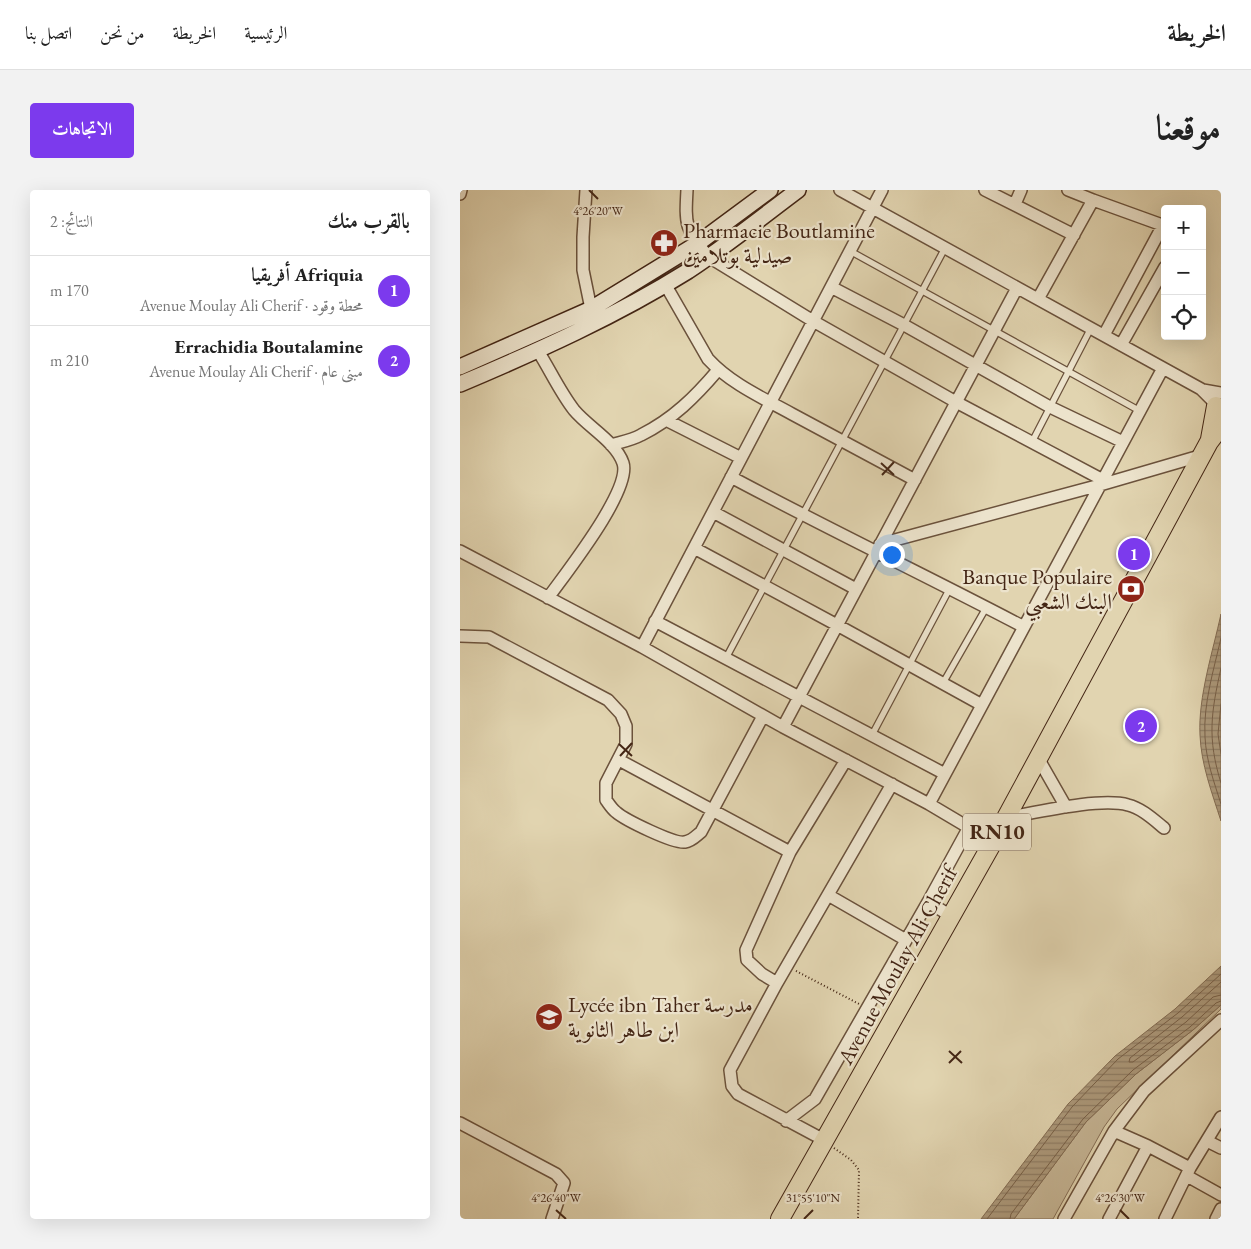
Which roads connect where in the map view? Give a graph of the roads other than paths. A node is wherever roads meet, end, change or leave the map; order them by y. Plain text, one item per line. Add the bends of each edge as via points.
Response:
1 (461, 190) edge
2 (586, 190) edge
3 (687, 190) edge
4 (770, 190) edge
5 (798, 190) edge
6 (840, 190) edge
7 (882, 190) edge
8 (985, 190) edge
9 (1021, 190) edge
10 (1068, 190) edge
11 (460, 194) edge
12 (1093, 200) junction
13 (1015, 204) junction
14 (872, 208) junction
15 (1161, 225) edge
16 (1161, 231) edge
17 (1074, 235) junction
18 (697, 244) junction
19 (945, 248) junction
20 (850, 251) junction
21 (709, 257) junction
22 (1138, 272) junction
23 (1161, 274) edge
24 (1157, 280) junction
25 (665, 284) junction
26 (831, 287) junction
27 (1017, 288) junction
28 (922, 291) junction
29 (1038, 299) junction
30 (591, 309) junction
31 (813, 321) junction
32 (904, 325) junction
33 (1091, 328) junction
34 (994, 331) junction
35 (1104, 335) junction
36 (1121, 345) junction
37 (538, 351) junction
38 (885, 361) junction
39 (976, 365) junction
40 (460, 367) edge
41 (1163, 368) junction
42 (718, 370) junction
43 (1069, 371) junction
44 (460, 384) edge
45 (771, 402) junction
46 (956, 402) junction
47 (1219, 402) edge
48 (1050, 407) junction
49 (1140, 410) junction
50 (666, 420) junction
51 (1221, 426) edge
52 (842, 440) junction
53 (1032, 442) junction
54 (1123, 442) junction
55 (611, 445) junction
56 (1206, 448) junction
57 (741, 458) junction
58 (731, 477) junction
59 (915, 480) junction
60 (1102, 483) junction
61 (713, 512) junction
62 (802, 515) junction
63 (694, 548) junction
64 (878, 548) junction
65 (784, 550) junction
66 (460, 551) edge
67 (764, 586) junction
68 (950, 588) junction
69 (856, 589) junction
70 (548, 598) junction
71 (986, 608) junction
72 (656, 621) junction
73 (837, 625) junction
74 (1024, 627) junction
75 (460, 636) edge
76 (642, 647) junction
77 (726, 658) junction
78 (909, 665) junction
79 (943, 683) junction
80 (799, 696) junction
81 (982, 705) junction
82 (763, 716) junction
83 (783, 727) junction
84 (872, 735) junction
85 (1038, 758) junction
86 (619, 760) junction
87 (846, 760) junction
88 (945, 774) junction
89 (892, 784) junction
90 (929, 804) junction
91 (1066, 807) junction
92 (713, 812) junction
93 (1004, 818) junction
94 (968, 827) junction
95 (1164, 828) dead end
96 (992, 842) junction
97 (790, 852) junction
98 (828, 895) junction
99 (928, 902) junction
100 (951, 916) junction
101 (906, 940) junction
102 (777, 983) junction
103 (1221, 1020) edge
104 (1221, 1116) edge
105 (786, 1121) junction
106 (460, 1123) edge
107 (1114, 1131) junction
108 (824, 1140) junction
109 (1207, 1140) junction
110 (1148, 1146) junction
111 (1221, 1148) edge
112 (1188, 1172) junction
113 (1221, 1195) edge
114 (1221, 1209) edge
115 (552, 1219) edge
116 (780, 1219) edge
117 (1064, 1219) edge
118 (1109, 1219) edge
119 (1165, 1219) edge
120 (1216, 1219) edge

1 - 11 street
2 - 30 street via 583,270
3 - 18 street via 686,223
4 - 18 street
5 - 21 street
6 - 14 street
7 - 14 street
8 - 13 street
9 - 13 street
10 - 12 street
12 - 15 street
12 - 17 street
13 - 17 street
14 - 19 street
14 - 20 street
16 - 22 street
17 - 29 street
18 - 21 street
18 - 30 street
19 - 27 street
19 - 28 lane
20 - 26 street
20 - 28 lane
21 - 25 street
21 - 31 street
22 - 24 street
22 - 35 street
23 - 24 street
24 - 36 street
25 - 37 street
25 - 42 street via 708,360
26 - 31 street
26 - 32 street
27 - 29 street
27 - 34 street
28 - 32 lane
28 - 34 lane
29 - 33 street
30 - 40 street
31 - 38 street
31 - 45 street
32 - 38 lane
32 - 39 street
33 - 35 street
33 - 43 lane
34 - 39 street
34 - 43 lane
35 - 36 street
36 - 41 street
37 - 44 street
37 - 55 street via 574,410
38 - 46 street
38 - 52 lane
39 - 46 street
39 - 48 street
41 - 47 street
41 - 49 street
42 - 45 street
42 - 50 street via 694,397
43 - 48 lane
43 - 49 lane
45 - 52 street
45 - 57 street
46 - 53 street
46 - 59 street
47 - 56 main road, RN10
48 - 53 lane
48 - 54 street
49 - 54 street
50 - 55 street via 640,435
50 - 57 street
51 - 56 main road, RN10
52 - 59 street
52 - 62 lane
53 - 60 street
54 - 60 street
55 - 70 street via 625,468 618,494 593,536
56 - 60 street
56 - 85 main road, Avenue Moulay Ali Cherif / RN10
57 - 58 street
58 - 61 street
58 - 62 street
59 - 64 street
60 - 64 street
60 - 74 street
61 - 63 street
61 - 65 street
62 - 64 street
62 - 65 lane
63 - 67 street
63 - 72 street
64 - 68 street
64 - 69 street
65 - 67 lane
65 - 69 street
66 - 70 street
67 - 73 street
67 - 77 lane
68 - 71 street
68 - 78 lane
69 - 73 street
70 - 76 street
71 - 74 street
71 - 79 lane
72 - 76 street
72 - 77 street
73 - 78 street
73 - 80 street
74 - 81 street
75 - 86 street via 489,637 608,700 621,714 626,726 626,744
76 - 82 street
77 - 80 street
78 - 79 street
78 - 84 lane
79 - 81 street
80 - 83 street
80 - 84 street
81 - 88 street
82 - 83 street
82 - 92 street
83 - 87 street
84 - 88 street
85 - 91 street
85 - 93 main road, Avenue Moulay Ali Cherif / RN10
86 - 92 street
86 - 92 street via 606,783 606,800 617,813 636,824 683,843 701,832
87 - 89 street
87 - 97 street
88 - 90 street
89 - 90 street
89 - 98 street
90 - 94 street
91 - 93 street
91 - 95 street via 1127,804
92 - 97 street
93 - 96 main road, Avenue Moulay Ali Cherif / RN10
94 - 96 street
94 - 99 street
96 - 100 main road, Avenue Moulay Ali Cherif / RN10
97 - 102 street via 746,950 747,960
98 - 101 street
98 - 102 street
99 - 100 street
99 - 101 street
100 - 108 main road, Avenue Moulay Ali Cherif / RN10
101 - 105 street via 815,1099
102 - 105 street via 730,1070 732,1086 738,1094
103 - 107 street via 1144,1091
104 - 109 street
105 - 108 street
106 - 115 street via 560,1177 564,1183
107 - 110 street
107 - 117 street
108 - 116 main road, Avenue Moulay Ali Cherif / RN10
109 - 111 street
109 - 112 street
110 - 112 street
110 - 118 street
112 - 113 street
112 - 119 street
114 - 120 street

